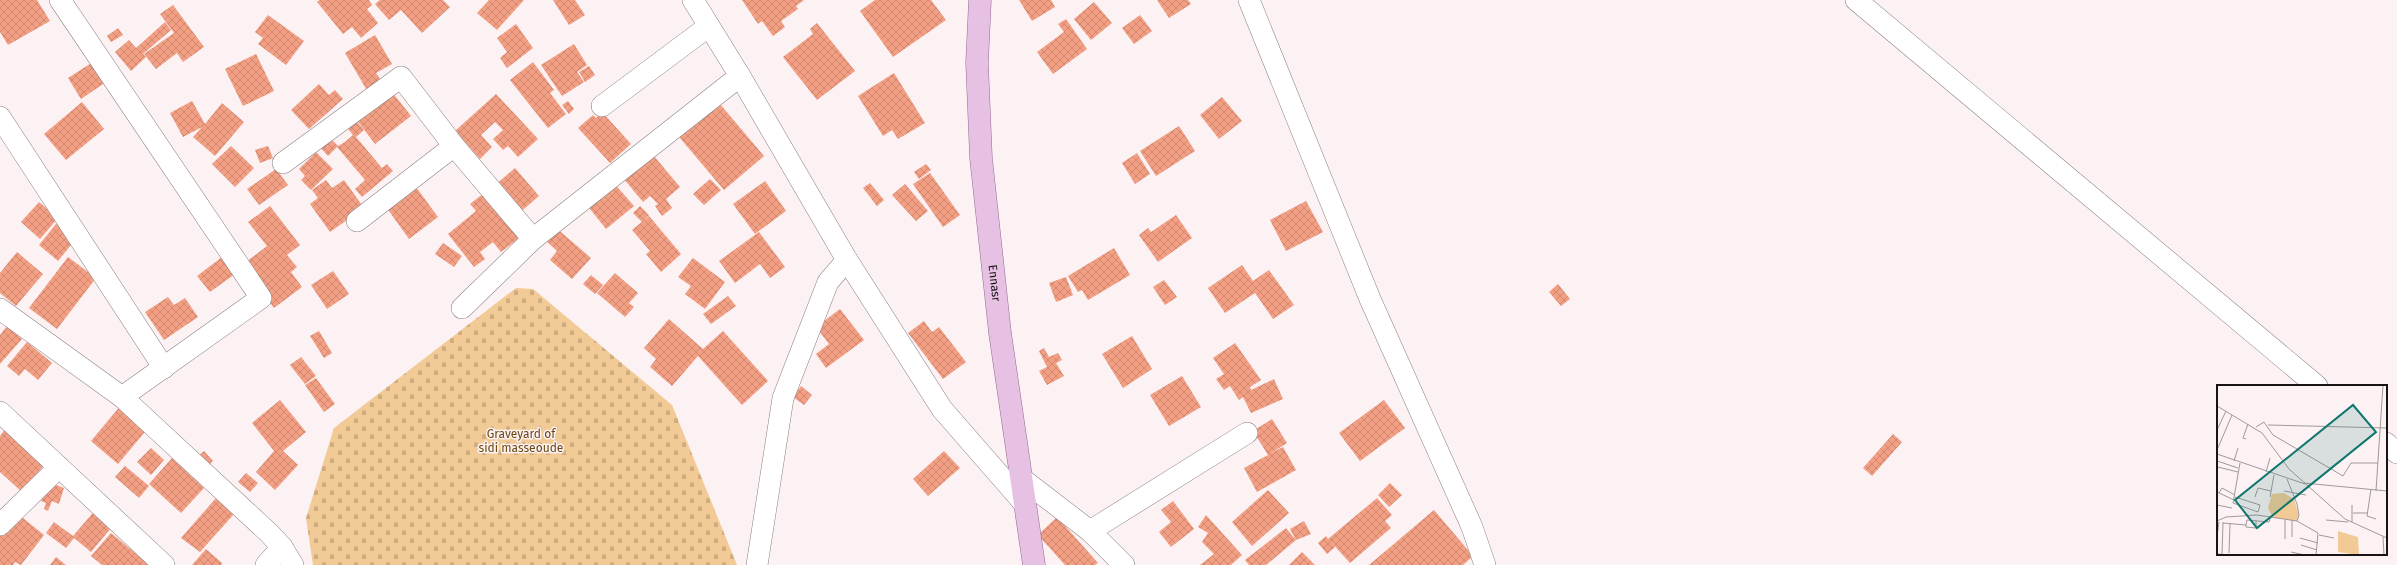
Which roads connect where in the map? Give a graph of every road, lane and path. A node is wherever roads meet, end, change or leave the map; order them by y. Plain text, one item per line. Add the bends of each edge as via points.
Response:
1 (60, 0) edge
2 (693, 0) edge
3 (980, 0) edge
4 (1249, 0) edge
5 (1856, 0) edge
6 (709, 26) junction
7 (740, 76) junction
8 (602, 106) dead end
9 (0, 117) edge
10 (454, 146) junction
11 (284, 163) dead end
12 (357, 221) dead end
13 (533, 238) junction
14 (847, 260) junction
15 (462, 308) dead end
16 (0, 310) edge
17 (164, 368) junction
18 (2316, 385) edge
19 (122, 397) junction
20 (0, 412) edge
21 (1247, 433) dead end
22 (2387, 444) edge
23 (2397, 452) edge
24 (59, 467) junction
25 (1022, 478) junction
26 (1023, 502) junction
27 (0, 525) edge
28 (1090, 531) junction
29 (282, 547) junction
30 (164, 565) edge
31 (266, 565) edge
32 (293, 565) edge
33 (757, 565) edge
34 (1034, 565) edge
35 (1124, 565) edge
36 (1486, 565) edge

1 - 17 street via 261,298
2 - 6 street
3 - 25 main road, Ennasr via 977,63 981,158 1000,333
4 - 36 street via 1370,299 1472,527
5 - 18 street
6 - 7 street
6 - 8 street
7 - 13 street
7 - 14 street
9 - 17 street
10 - 11 street via 401,77
10 - 12 street
10 - 13 street
13 - 15 street
14 - 26 street via 942,409
14 - 33 street via 828,282 783,398
16 - 19 street
17 - 19 street
19 - 29 street
20 - 24 street
21 - 28 street
22 - 23 street
24 - 27 street
24 - 30 street
25 - 26 main road, Ennasr
25 - 28 street
26 - 34 main road, Ennasr
28 - 35 street
29 - 31 street
29 - 32 street

